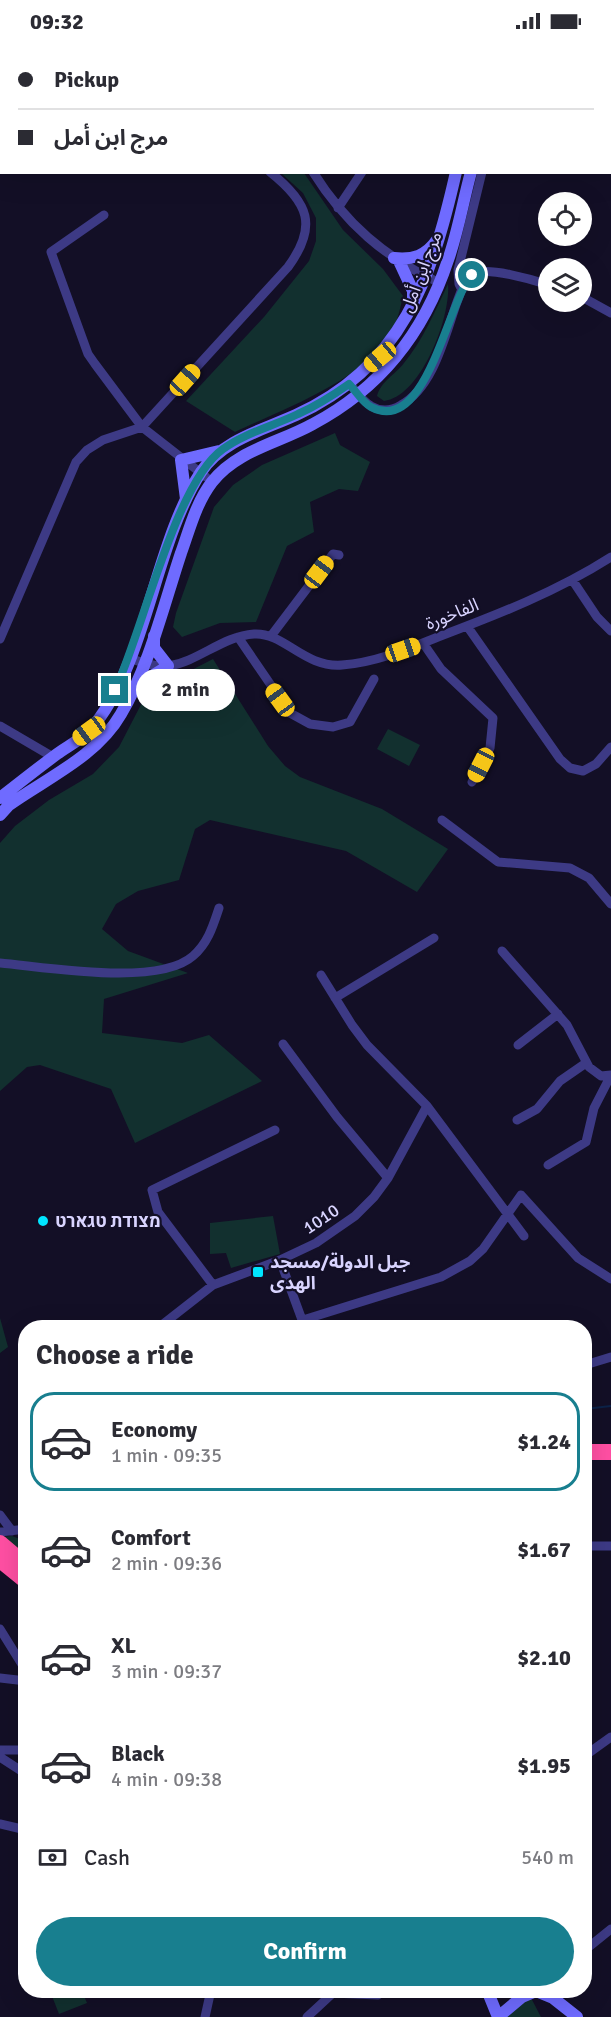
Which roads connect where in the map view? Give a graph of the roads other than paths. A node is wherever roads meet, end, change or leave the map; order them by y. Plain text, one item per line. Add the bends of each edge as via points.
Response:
1 (272, 174) edge
2 (314, 174) edge
3 (361, 174) edge
4 (456, 174) edge
5 (470, 174) edge
6 (482, 174) edge
7 (338, 208) junction
8 (104, 214) dead end
9 (441, 234) junction
10 (397, 260) junction
11 (426, 276) junction
12 (440, 283) junction
13 (538, 283) edge
14 (462, 291) junction
15 (592, 303) edge
16 (412, 308) junction
17 (611, 314) edge
18 (349, 384) junction
19 (359, 395) junction
20 (142, 427) junction
21 (223, 449) junction
22 (182, 460) junction
23 (201, 473) junction
24 (212, 482) junction
25 (186, 502) junction
26 (339, 555) dead end
27 (611, 557) edge
28 (573, 581) junction
29 (467, 626) junction
30 (611, 631) edge
31 (154, 635) junction
32 (271, 636) junction
33 (238, 637) junction
34 (0, 639) edge
35 (423, 643) junction
36 (129, 658) junction
37 (143, 663) junction
38 (168, 666) junction
39 (374, 679) dead end
40 (130, 695) junction
41 (0, 726) edge
42 (611, 747) edge
43 (53, 757) junction
44 (472, 782) dead end
45 (0, 798) edge
46 (0, 815) edge
47 (442, 820) dead end
48 (611, 904) edge
49 (219, 908) dead end
50 (434, 938) dead end
51 (502, 951) dead end
52 (0, 963) edge
53 (321, 975) dead end
54 (335, 998) junction
55 (558, 1014) junction
56 (283, 1044) dead end
57 (518, 1045) dead end
58 (586, 1063) junction
59 (611, 1075) edge
60 (426, 1106) junction
61 (517, 1120) dead end
62 (275, 1130) dead end
63 (548, 1165) dead end
64 (388, 1178) junction
65 (506, 1213) junction
66 (524, 1236) dead end
67 (280, 1260) junction
68 (611, 1279) edge
69 (213, 1285) junction
70 (168, 1320) edge
71 (302, 1320) edge
72 (316, 1320) edge
73 (611, 1357) edge
74 (592, 1363) edge
75 (592, 1452) edge
76 (611, 1452) edge
77 (611, 1461) edge
78 (592, 1462) edge
79 (0, 1515) edge
80 (0, 1532) edge
81 (6, 1537) edge
82 (592, 1546) edge
83 (611, 1546) edge
84 (18, 1554) edge
85 (0, 1560) edge
86 (18, 1575) edge
87 (0, 1629) edge
88 (18, 1658) edge
89 (0, 1678) edge
90 (18, 1680) edge
91 (611, 1737) edge
92 (0, 1750) edge
93 (18, 1750) edge
94 (592, 1751) edge
95 (0, 1757) edge
96 (18, 1769) edge
97 (0, 1824) edge
98 (18, 1828) edge
99 (611, 1929) edge
100 (592, 1944) edge
101 (209, 1998) edge
102 (327, 1998) edge
103 (490, 1998) edge
104 (521, 1998) edge
105 (553, 1998) edge
106 (205, 2017) edge
107 (306, 2017) edge
108 (498, 2017) edge
109 (577, 2017) edge

1 - 20 street via 295,196 305,213 307,232 302,248
2 - 7 street
3 - 7 street
4 - 9 street, مرج ابن أمل
5 - 12 street, مرج ابن أمل
6 - 14 street via 458,270
7 - 10 street via 357,230
8 - 20 street via 51,252 88,354
9 - 10 street via 432,249 421,256
9 - 11 street, مرج ابن أمل
10 - 11 street
10 - 16 street via 413,291
11 - 12 street
11 - 16 street, مرج ابن أمل
12 - 19 street, مرج ابن أمل via 414,335
13 - 14 street via 481,271 466,281
14 - 19 street via 433,367 408,402 382,411
15 - 17 street
16 - 18 street, مرج ابن أمل via 380,357
18 - 19 street
18 - 21 street, مرج ابن أمل via 326,400
19 - 24 street, مرج ابن أمل via 307,428 228,465
20 - 22 street
20 - 34 street via 103,440 87,450 70,470
21 - 22 street
21 - 23 street, مرج ابن أمل
22 - 23 street
22 - 25 street
23 - 24 street
23 - 25 street, مرج ابن أمل
24 - 31 street, مرج ابن أمل via 198,503
25 - 36 street, مرج ابن أمل
26 - 32 street via 333,554
27 - 28 street, الفاخورة
28 - 29 street, الفاخورة
28 - 30 street
29 - 35 street, الفاخورة
29 - 42 street via 570,768 583,771 596,764
31 - 37 street, مرج ابن أمل
31 - 38 street via 154,648
32 - 33 street
32 - 35 street, الفاخورة via 318,664 342,665 382,657
33 - 38 street
33 - 39 street via 290,713 310,724 333,727 350,722
35 - 44 street via 441,669 493,718 490,748
36 - 37 street
36 - 43 street, مرج ابن أمل via 107,707 89,731
37 - 38 street
37 - 40 street, مرج ابن أمل
38 - 40 street
40 - 46 street, مرج ابن أمل via 121,715 100,741
41 - 43 street
43 - 45 street, مرج ابن أمل
47 - 48 street via 498,862 570,868 589,878
49 - 52 street via 208,937 193,957 172,967 124,974
50 - 54 street
51 - 55 street
53 - 54 street
54 - 60 street via 367,1046
55 - 57 street
55 - 58 street
56 - 64 street
58 - 59 street via 601,1076
58 - 61 street via 560,1081 537,1108
59 - 63 street via 594,1108 586,1142
60 - 64 street, 1010
60 - 65 street
62 - 69 street via 152,1190 158,1212
64 - 67 street, 1010 via 355,1216 316,1243
65 - 66 street
65 - 68 street via 521,1195 578,1258
65 - 72 street via 476,1256 441,1277
67 - 69 street, 1010
67 - 71 street
69 - 70 street, 1010
73 - 74 street
75 - 76 highway
77 - 78 highway
79 - 81 street
80 - 81 street
81 - 84 highway
82 - 83 street
85 - 86 highway
87 - 88 street
89 - 90 street
91 - 94 street
92 - 93 street
95 - 96 street
97 - 98 street
99 - 100 street
101 - 106 street
102 - 107 street
103 - 108 street
104 - 108 street
105 - 109 street

